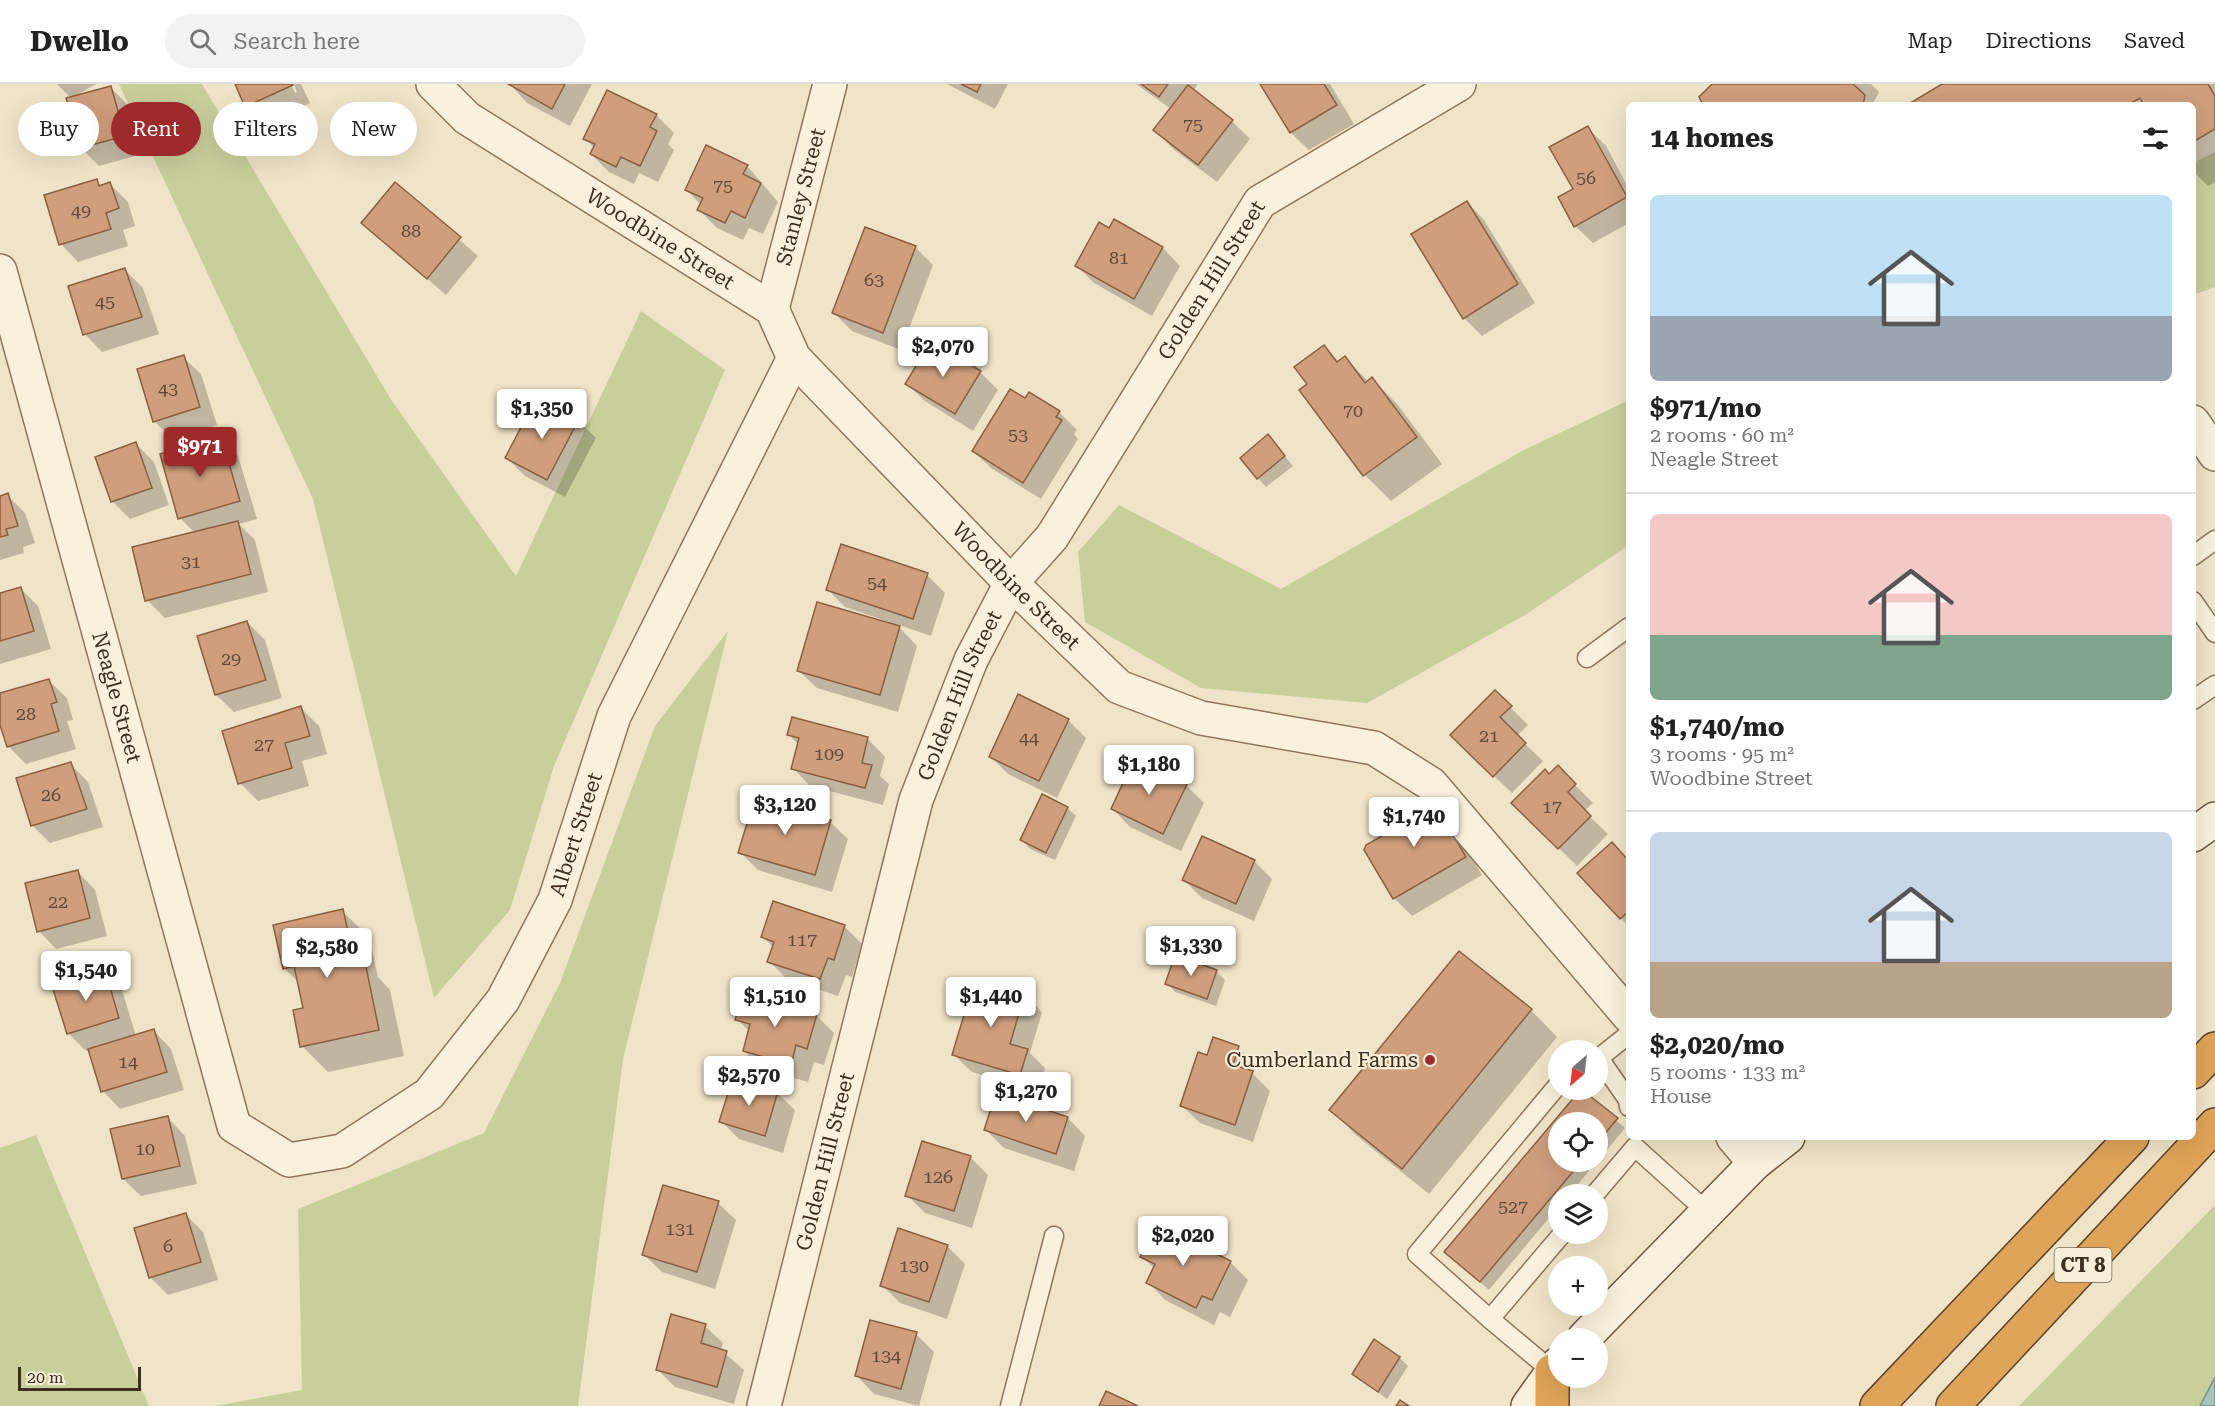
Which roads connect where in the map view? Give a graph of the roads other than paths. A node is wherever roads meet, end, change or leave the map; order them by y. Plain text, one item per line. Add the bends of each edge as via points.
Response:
1 (433, 84) edge
2 (830, 84) edge
3 (1459, 84) edge
4 (0, 271) edge
5 (772, 309) junction
6 (794, 358) junction
7 (2196, 426) edge
8 (2215, 454) edge
9 (2215, 540) edge
10 (2196, 554) edge
11 (1011, 583) junction
12 (2196, 605) edge
13 (1626, 629) edge
14 (2215, 633) edge
15 (1587, 658) dead end
16 (2215, 685) edge
17 (2196, 698) edge
18 (2215, 819) edge
19 (2196, 833) edge
20 (1626, 1012) edge
21 (1626, 1036) edge
22 (2215, 1049) edge
23 (1608, 1050) edge
24 (2196, 1069) edge
25 (1608, 1072) edge
26 (1548, 1097) edge
27 (1626, 1097) edge
28 (2215, 1125) edge
29 (234, 1126) joint
30 (1736, 1140) edge
31 (1784, 1140) edge
32 (2129, 1140) edge
33 (1634, 1142) edge
34 (1755, 1163) junction
35 (1602, 1184) edge
36 (1706, 1211) junction
37 (1054, 1236) dead end
38 (1554, 1244) edge
39 (1490, 1320) junction
40 (1594, 1328) edge
41 (1548, 1363) edge
42 (1548, 1378) edge
43 (1553, 1388) edge
44 (764, 1406) edge
45 (1010, 1406) edge
46 (1528, 1406) edge
47 (1552, 1406) edge
48 (1877, 1406) edge
49 (1953, 1406) edge

1 - 5 street, Woodbine Street via 467,118
2 - 5 street, Stanley Street
3 - 11 street, Golden Hill Street via 1260,202 1052,537
4 - 29 street, Neagle Street
5 - 6 street, Woodbine Street
6 - 11 street, Woodbine Street
6 - 29 street, Albert Street via 614,716 555,900 503,1000 429,1094 342,1151 289,1160
7 - 8 street
9 - 10 lane
11 - 20 street, Woodbine Street via 1119,687 1201,717 1374,748 1431,784
11 - 44 street, Golden Hill Street via 971,660 915,800
12 - 14 lane
13 - 15 lane
16 - 17 lane
18 - 19 street
21 - 23 lane
22 - 24 highway
25 - 27 lane
26 - 39 lane via 1417,1254
28 - 49 highway, CT 8
30 - 34 street
31 - 34 street
32 - 48 highway, CT 8
33 - 35 lane
33 - 36 lane
34 - 36 street
36 - 40 street
37 - 45 lane
38 - 39 lane
39 - 41 lane
42 - 46 street
43 - 47 highway

